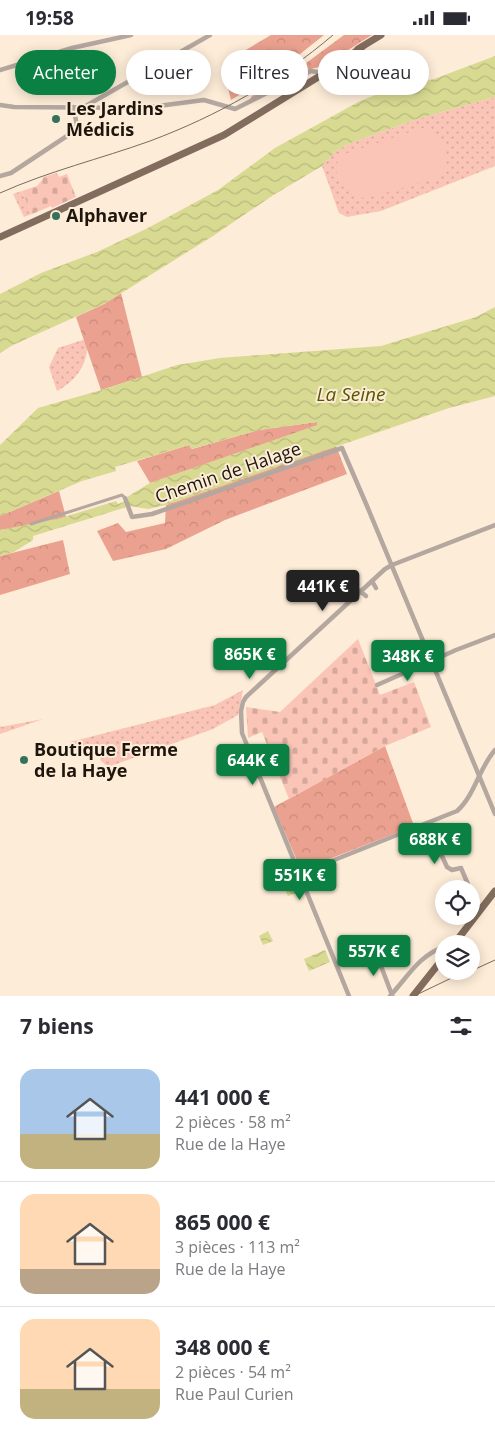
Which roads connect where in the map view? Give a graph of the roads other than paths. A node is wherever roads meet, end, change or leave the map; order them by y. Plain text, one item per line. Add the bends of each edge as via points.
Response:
1 (131, 35) edge
2 (210, 35) edge
3 (381, 35) edge
4 (357, 50) edge
5 (0, 70) edge
6 (318, 74) edge
7 (318, 76) edge
8 (1, 106) edge
9 (73, 107) junction
10 (83, 107) junction
11 (0, 177) edge
12 (0, 237) edge
13 (125, 498) joint
14 (30, 524) dead end
15 (495, 525) edge
16 (392, 565) junction
17 (372, 581) junction
18 (376, 587) dead end
19 (360, 591) junction
20 (366, 596) dead end
21 (495, 635) edge
22 (432, 660) junction
23 (384, 674) dead end
24 (387, 681) junction
25 (376, 685) dead end
26 (495, 750) edge
27 (480, 775) junction
28 (495, 814) edge
29 (427, 823) junction
30 (299, 874) junction
31 (466, 880) edge
32 (495, 891) edge
33 (461, 935) edge
34 (435, 952) edge
35 (376, 953) dead end
36 (435, 968) edge
37 (391, 995) edge
38 (349, 996) edge
39 (413, 996) edge

1 - 5 street
2 - 10 street
3 - 4 main road
6 - 10 street via 313,71 308,73 238,109 204,100 154,107
7 - 12 main road via 224,135
8 - 9 street
9 - 10 street
9 - 11 street via 74,133
13 - 14 street via 122,495
13 - 16 street, Chemin de Halage via 132,517 152,514 342,448
15 - 16 street
16 - 17 street
16 - 22 street
17 - 18 street
17 - 19 street
19 - 20 street
19 - 30 street via 243,702 242,733
21 - 22 street
22 - 24 street
22 - 27 street
23 - 24 street
24 - 25 street
26 - 27 street via 483,765
27 - 28 street
27 - 29 street via 457,811
29 - 30 street
29 - 31 street via 447,867 452,870 461,868
30 - 38 street
32 - 33 main road
34 - 37 street via 414,967
35 - 37 street
36 - 39 main road

